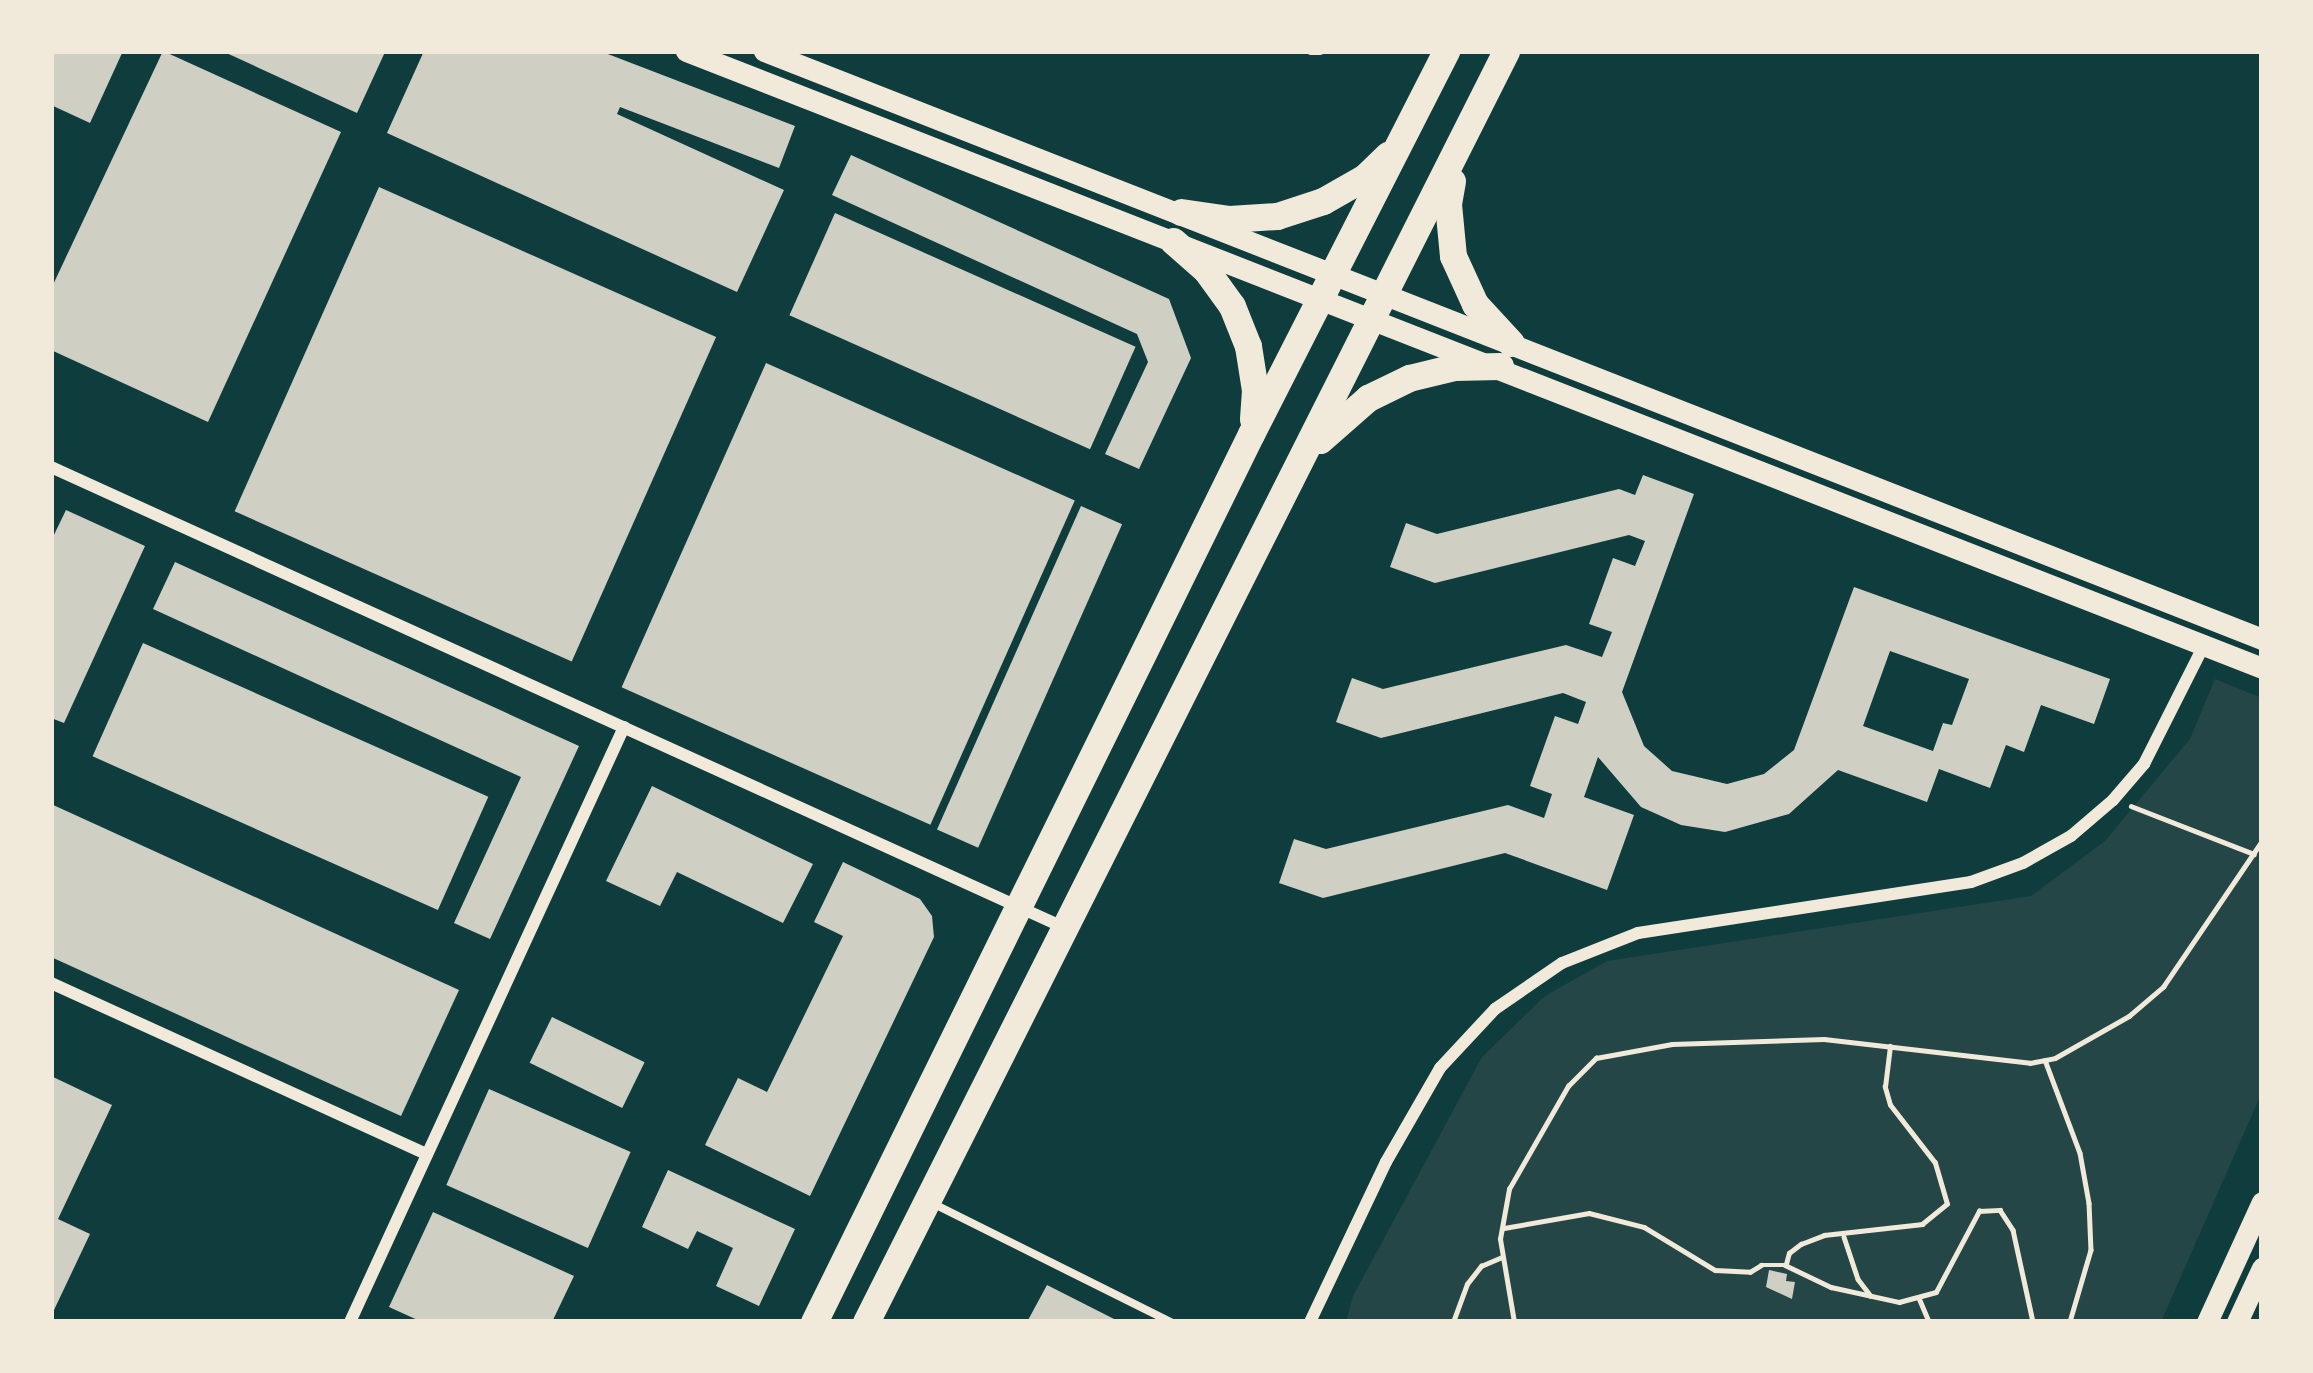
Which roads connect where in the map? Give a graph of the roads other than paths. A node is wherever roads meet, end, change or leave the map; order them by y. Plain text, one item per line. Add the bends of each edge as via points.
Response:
1 (686, 51) edge
2 (764, 51) edge
3 (1446, 51) edge
4 (1506, 51) edge
5 (1400, 144) junction
6 (1458, 153) junction
7 (1181, 212) junction
8 (1173, 241) junction
9 (1334, 272) junction
10 (1321, 298) junction
11 (1379, 306) junction
12 (1506, 354) junction
13 (1251, 434) junction
14 (1302, 461) junction
15 (51, 467) edge
16 (2262, 639) edge
17 (2203, 646) junction
18 (2262, 668) edge
19 (624, 728) junction
20 (1018, 907) junction
21 (1066, 928) junction
22 (51, 983) edge
23 (427, 1154) junction
24 (927, 1201) junction
25 (2262, 1202) edge
26 (2262, 1268) edge
27 (350, 1322) edge
28 (814, 1322) edge
29 (866, 1322) edge
30 (1171, 1322) edge
31 (1310, 1322) edge
32 (2207, 1322) edge
33 (2237, 1322) edge

1 - 8 street
2 - 7 street
3 - 5 main road
4 - 6 main road
5 - 7 main road via 1365,177 1277,216
5 - 9 main road
6 - 11 main road
6 - 12 main road via 1448,204 1453,256
7 - 9 street
8 - 10 street
8 - 13 main road via 1206,269 1240,326 1255,390
9 - 10 main road
9 - 11 street
10 - 11 street
10 - 13 main road
11 - 12 street
11 - 14 main road
12 - 14 main road via 1388,388 1331,426
12 - 16 street
12 - 17 street
13 - 20 main road
14 - 21 main road
15 - 19 street
17 - 18 street
17 - 31 street via 2168,723 2113,800 2024,863 1971,882 1638,933 1527,984 1439,1068
19 - 20 street
19 - 23 street
20 - 21 street
20 - 28 main road
21 - 24 main road
22 - 23 street
23 - 27 street
24 - 29 main road
24 - 30 lane
25 - 32 street
26 - 33 street

